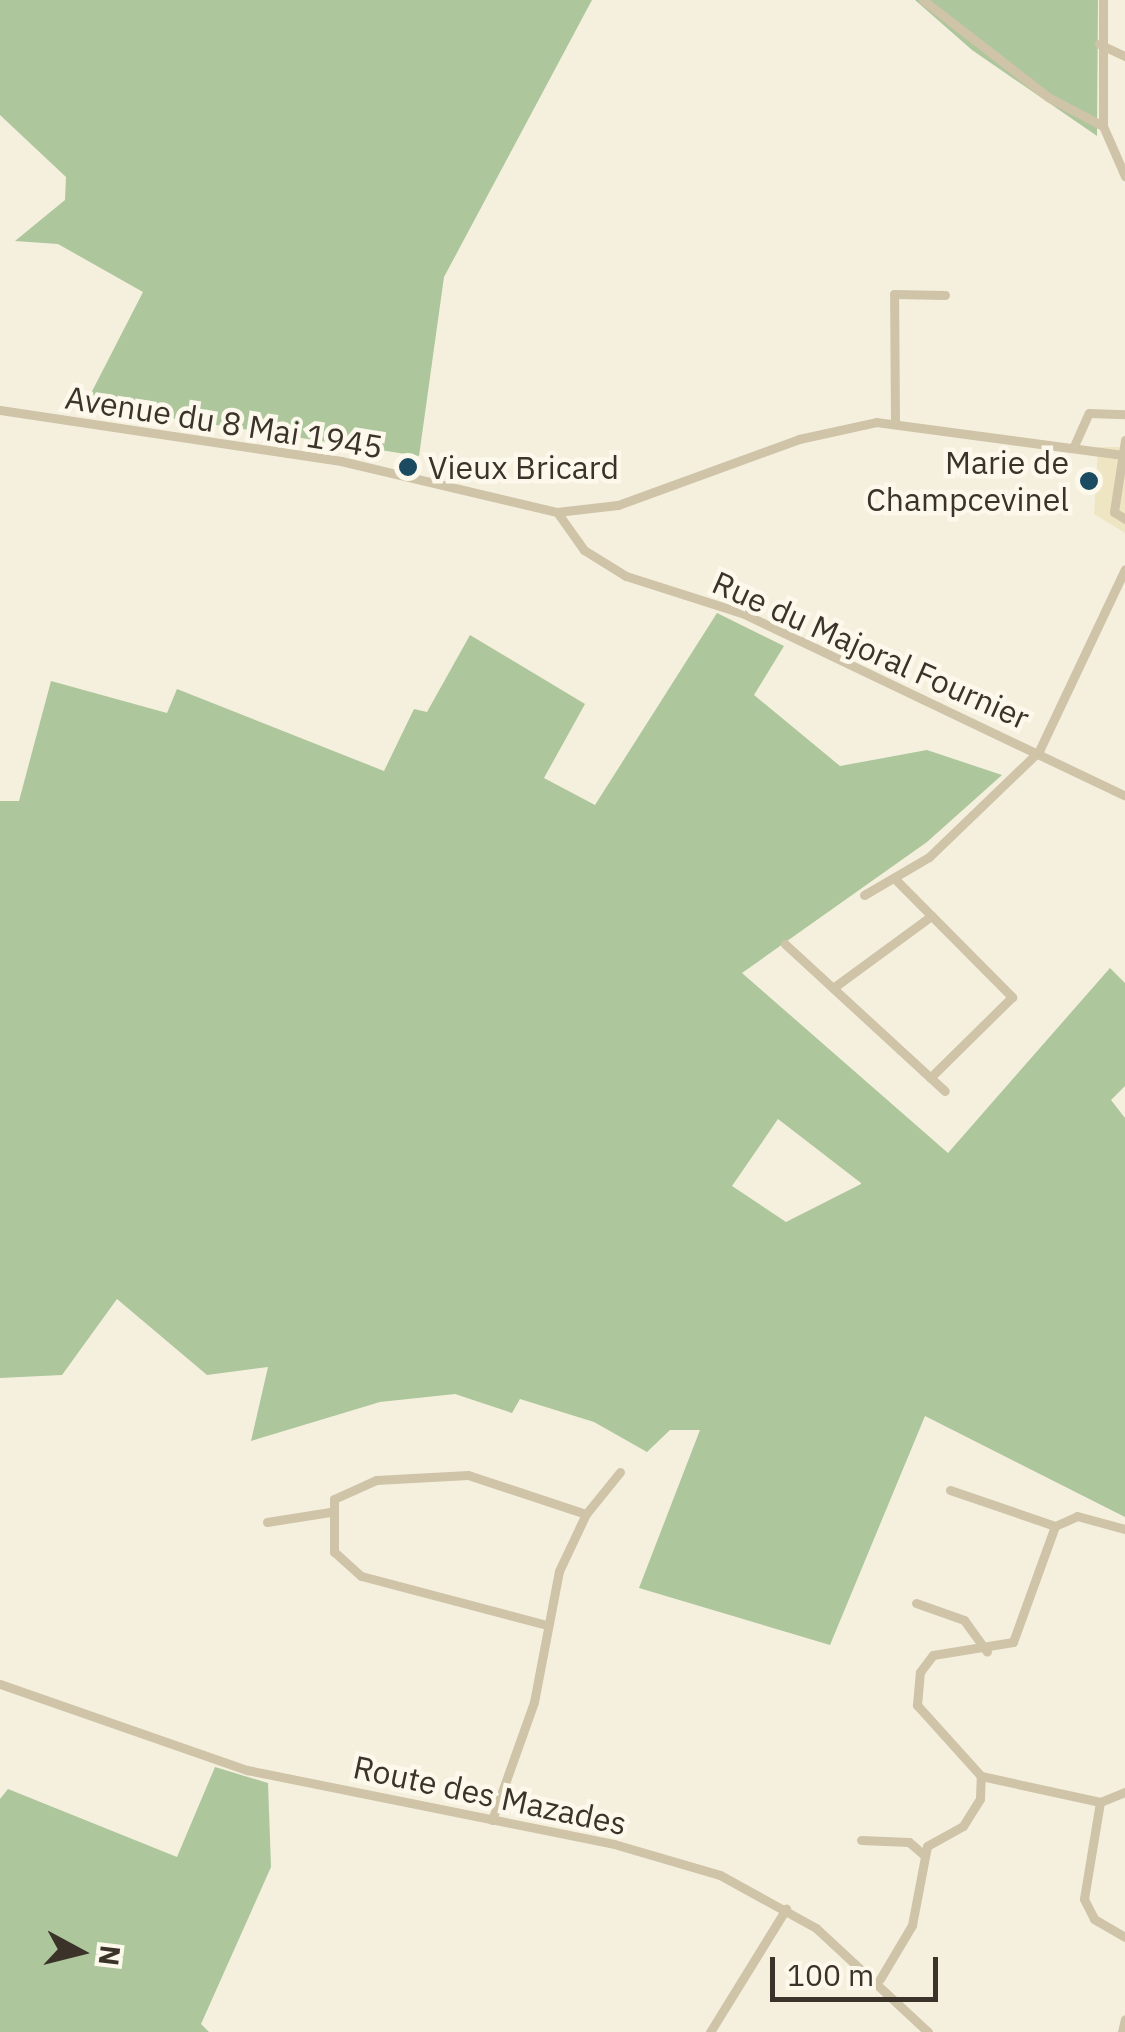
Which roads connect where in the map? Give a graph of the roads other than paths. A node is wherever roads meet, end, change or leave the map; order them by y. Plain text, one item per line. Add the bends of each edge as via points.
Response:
1 (923, 0) edge
2 (1102, 0) edge
3 (1099, 44) junction
4 (1125, 56) edge
5 (1102, 126) junction
6 (1125, 176) edge
7 (944, 294) dead end
8 (0, 410) edge
9 (1125, 414) edge
10 (895, 422) junction
11 (1074, 446) junction
12 (1124, 448) edge
13 (557, 512) junction
14 (1125, 519) edge
15 (1125, 569) edge
16 (1039, 751) junction
17 (1125, 796) edge
18 (894, 878) junction
19 (864, 895) dead end
20 (931, 916) junction
21 (784, 944) dead end
22 (832, 988) junction
23 (930, 1078) junction
24 (945, 1091) dead end
25 (620, 1472) dead end
26 (950, 1490) dead end
27 (330, 1512) junction
28 (586, 1514) junction
29 (267, 1522) dead end
30 (1055, 1526) junction
31 (1125, 1529) edge
32 (916, 1603) dead end
33 (543, 1624) junction
34 (987, 1652) junction
35 (0, 1684) edge
36 (982, 1776) junction
37 (1125, 1792) edge
38 (1100, 1802) junction
39 (492, 1820) junction
40 (861, 1840) dead end
41 (924, 1854) junction
42 (786, 1909) junction
43 (1125, 1937) edge
44 (880, 1979) junction
45 (1125, 2019) edge
46 (710, 2032) edge
47 (928, 2032) edge
48 (1122, 2032) edge

1 - 5 street via 1034,88
2 - 3 street
3 - 4 street
3 - 5 street
5 - 6 street
7 - 10 street via 894,294
8 - 13 street, Avenue du 8 Mai 1945 via 341,460
9 - 11 street via 1088,413
10 - 11 street
10 - 13 street via 799,439 636,500
11 - 12 street
12 - 14 street via 1114,512
13 - 16 street, Rue du Majoral Fournier via 584,550 626,576 742,613
15 - 16 street
16 - 17 street, Rue du Majoral Fournier
16 - 18 street via 929,857
18 - 19 street
18 - 20 street
20 - 22 street
20 - 23 street via 1012,997
21 - 22 street
22 - 23 street
23 - 24 street
25 - 28 street
26 - 30 street
27 - 28 street via 346,1490 376,1480 468,1475
27 - 29 street
27 - 33 street via 334,1552 361,1576
28 - 33 street
30 - 31 street via 1077,1516
30 - 34 street via 1020,1633
32 - 34 street via 964,1620
33 - 39 street via 534,1702
34 - 36 street via 933,1655 917,1681 927,1722
35 - 39 street, Route des Mazades via 247,1770
36 - 38 street
36 - 41 street via 974,1814
37 - 38 street
38 - 43 street via 1084,1899 1094,1919
39 - 42 street, Route des Mazades via 720,1876
40 - 41 street via 909,1842
41 - 44 street via 912,1925
42 - 44 street, Route des Mazades
42 - 46 street
44 - 47 street, Route des Mazades
45 - 48 street

